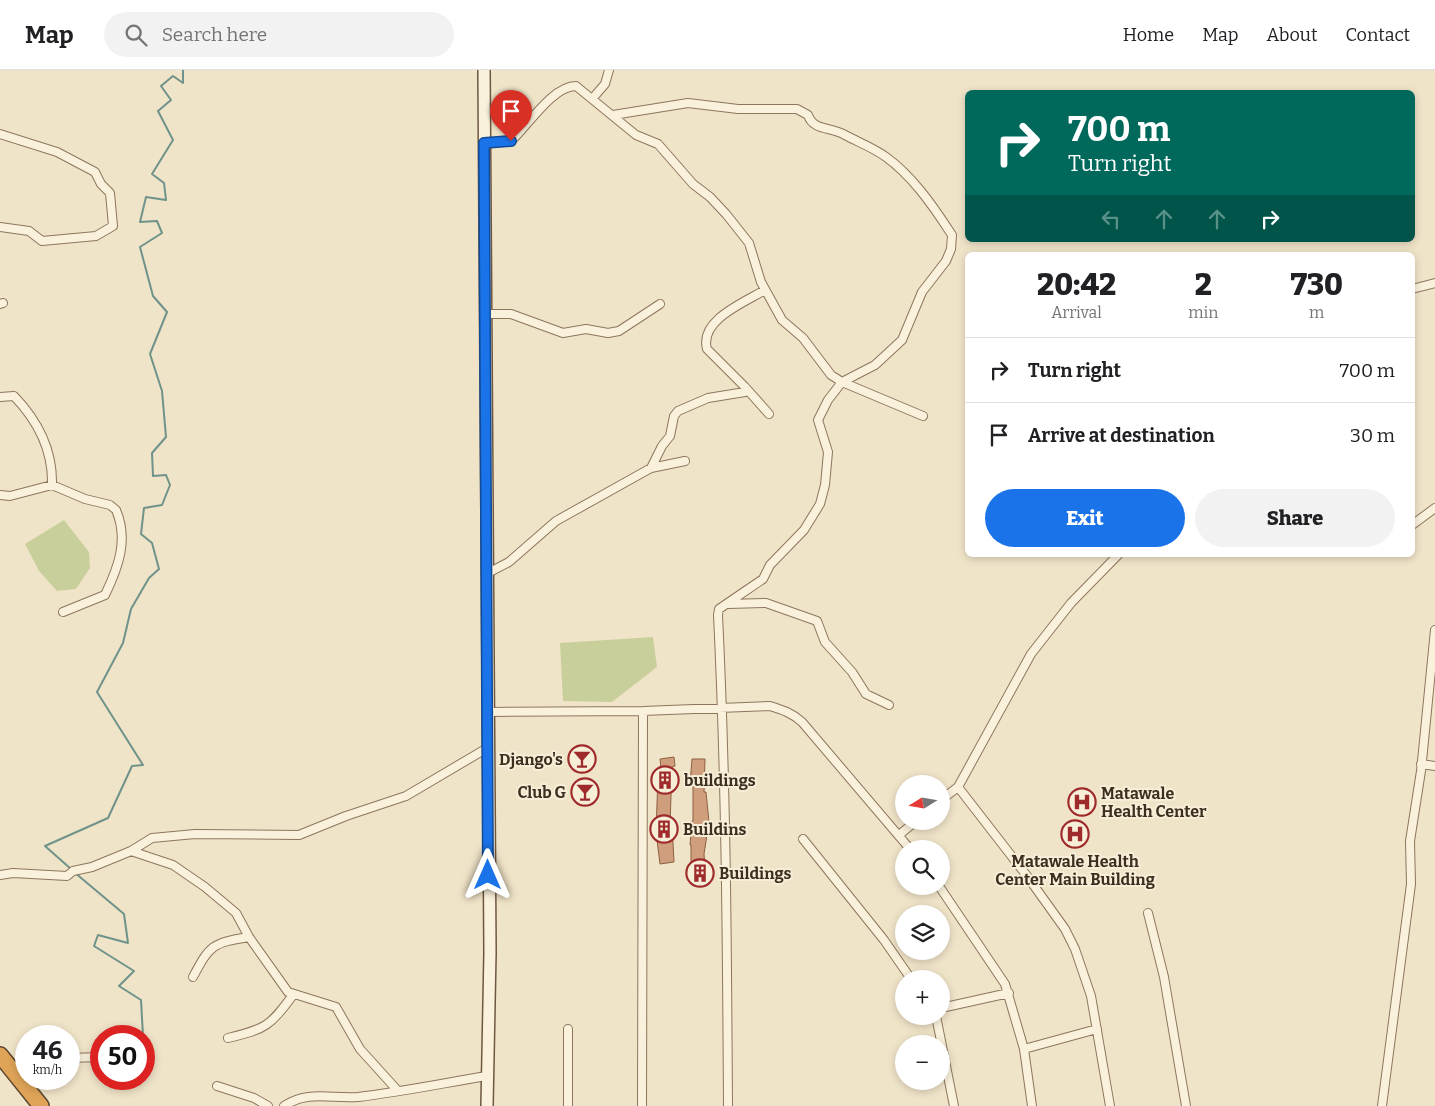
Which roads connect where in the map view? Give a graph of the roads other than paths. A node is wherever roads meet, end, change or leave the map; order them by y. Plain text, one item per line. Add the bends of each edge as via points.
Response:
1 (484, 70) edge
2 (609, 70) edge
3 (592, 99) junction
4 (614, 115) junction
5 (0, 134) edge
6 (484, 143) junction
7 (0, 226) edge
8 (1435, 284) edge
9 (1415, 288) edge
10 (765, 290) junction
11 (660, 304) dead end
12 (485, 314) junction
13 (842, 382) junction
14 (745, 387) junction
15 (0, 397) edge
16 (770, 414) dead end
17 (923, 416) dead end
18 (685, 461) dead end
19 (651, 468) junction
20 (52, 485) junction
21 (0, 495) edge
22 (1434, 510) edge
23 (1415, 523) edge
24 (1116, 557) edge
25 (486, 574) junction
26 (726, 604) junction
27 (63, 612) dead end
28 (1435, 630) edge
29 (889, 705) dead end
30 (723, 708) junction
31 (643, 711) junction
32 (488, 712) junction
33 (489, 747) junction
34 (1421, 764) junction
35 (1435, 766) edge
36 (958, 787) junction
37 (950, 793) edge
38 (906, 830) edge
39 (900, 835) junction
40 (803, 839) dead end
41 (904, 840) edge
42 (132, 851) junction
43 (0, 875) edge
44 (945, 895) edge
45 (1148, 912) dead end
46 (249, 937) junction
47 (905, 970) edge
48 (193, 977) dead end
49 (1009, 993) junction
50 (293, 994) junction
51 (950, 1006) edge
52 (938, 1025) edge
53 (568, 1029) dead end
54 (1098, 1029) junction
55 (228, 1038) dead end
56 (1024, 1049) junction
57 (0, 1054) edge
58 (15, 1069) edge
59 (486, 1076) junction
60 (217, 1086) dead end
61 (31, 1090) edge
62 (398, 1091) junction
63 (41, 1106) edge
64 (268, 1106) edge
65 (284, 1106) edge
66 (487, 1106) edge
67 (568, 1106) edge
68 (642, 1106) edge
69 (728, 1106) edge
70 (954, 1106) edge
71 (1032, 1106) edge
72 (1110, 1106) edge
73 (1186, 1106) edge
74 (1382, 1106) edge

1 - 6 main road
2 - 3 street via 605,84
3 - 4 street
3 - 6 street via 576,86 570,87 535,112 511,141
4 - 10 street via 636,135 658,144 687,178 726,214 749,243
4 - 13 street via 688,104 748,110 797,109 808,114 817,127 840,132 885,156 917,187 952,235 951,250 922,292 902,340 874,365
5 - 7 street via 57,152 94,172 110,194 114,224 96,236 42,241 29,231
6 - 12 main road
8 - 9 street
10 - 13 street via 782,320 803,338 832,375
10 - 14 street via 716,319 706,344 707,349
11 - 12 street via 619,331 608,334 586,329 562,333 511,314
12 - 25 main road
13 - 17 street
13 - 26 street via 818,420 828,452 826,485 820,504 801,535 770,565 763,579
14 - 16 street
14 - 19 street via 743,394 708,398 678,411 670,436
15 - 20 street via 14,396 36,424 50,455
18 - 19 street
19 - 25 street via 556,521 509,562
20 - 21 street via 10,496
20 - 27 street via 113,507 118,513 121,537 120,563 105,595
22 - 23 street
24 - 36 street via 1071,603 1031,654
25 - 32 main road
26 - 29 street via 766,603 818,622 825,642 852,672 866,694
26 - 30 street via 719,609 718,615
28 - 34 street
30 - 31 street
30 - 39 street via 770,706 793,714
30 - 69 street
31 - 32 street
31 - 68 street
32 - 33 main road
33 - 42 street via 406,796 298,835 196,834 152,838
33 - 59 main road via 490,959
34 - 35 street
34 - 74 street via 1410,841 1411,884
36 - 37 street
36 - 54 street via 1065,929 1083,970
38 - 39 street
39 - 41 street
40 - 47 street
42 - 43 street via 73,871 67,876
42 - 46 street via 173,865 205,887 236,913
44 - 49 street via 1000,974
45 - 73 street via 1164,977
46 - 48 street via 213,946
46 - 50 street via 283,988
49 - 51 street
49 - 56 street
50 - 55 street via 267,1026
50 - 62 street via 336,1006 360,1049
52 - 70 street
53 - 67 street
54 - 56 street
54 - 72 street
56 - 71 street
57 - 58 highway
59 - 62 street
59 - 66 main road
60 - 64 street
61 - 63 highway
62 - 65 street via 355,1097 313,1096 292,1100

